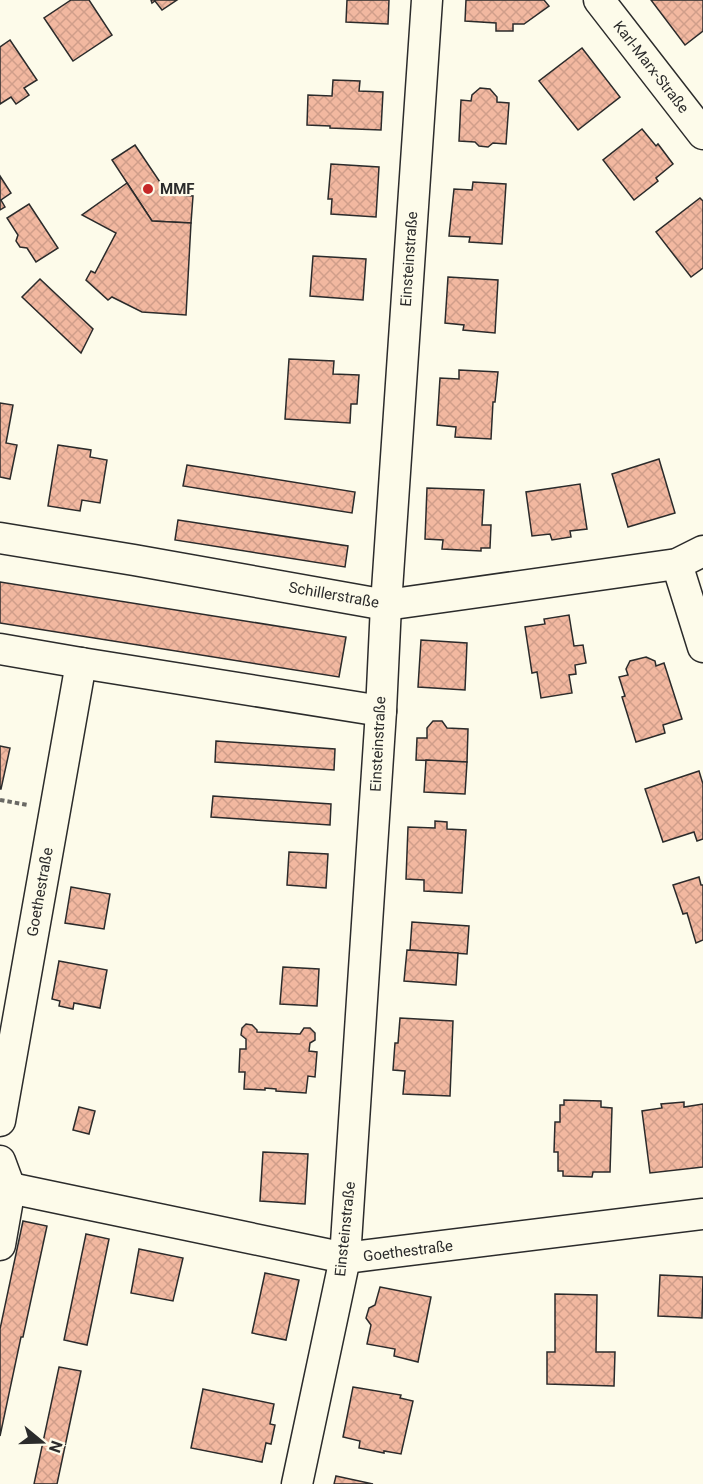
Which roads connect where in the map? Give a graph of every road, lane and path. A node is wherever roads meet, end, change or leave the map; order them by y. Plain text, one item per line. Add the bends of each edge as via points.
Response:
1 (427, 0) edge
2 (599, 0) edge
3 (703, 134) edge
4 (0, 538) edge
5 (690, 557) edge
6 (386, 605) junction
7 (703, 647) edge
8 (0, 649) edge
9 (81, 663) junction
10 (381, 711) junction
11 (0, 1121) edge
12 (0, 1161) edge
13 (10, 1188) junction
14 (703, 1214) edge
15 (0, 1245) edge
16 (345, 1258) junction
17 (297, 1484) edge

1 - 6 street, Einsteinstraße
2 - 3 street, Karl-Marx-Straße
4 - 6 street, Schillerstraße
5 - 6 street, Schillerstraße
5 - 7 street
6 - 10 street, Einsteinstraße
8 - 9 street
9 - 10 street
9 - 11 street, Goethestraße
10 - 16 street, Einsteinstraße
12 - 13 street
13 - 15 street
13 - 16 street, Goethestraße
14 - 16 street, Goethestraße
16 - 17 street, Einsteinstraße

